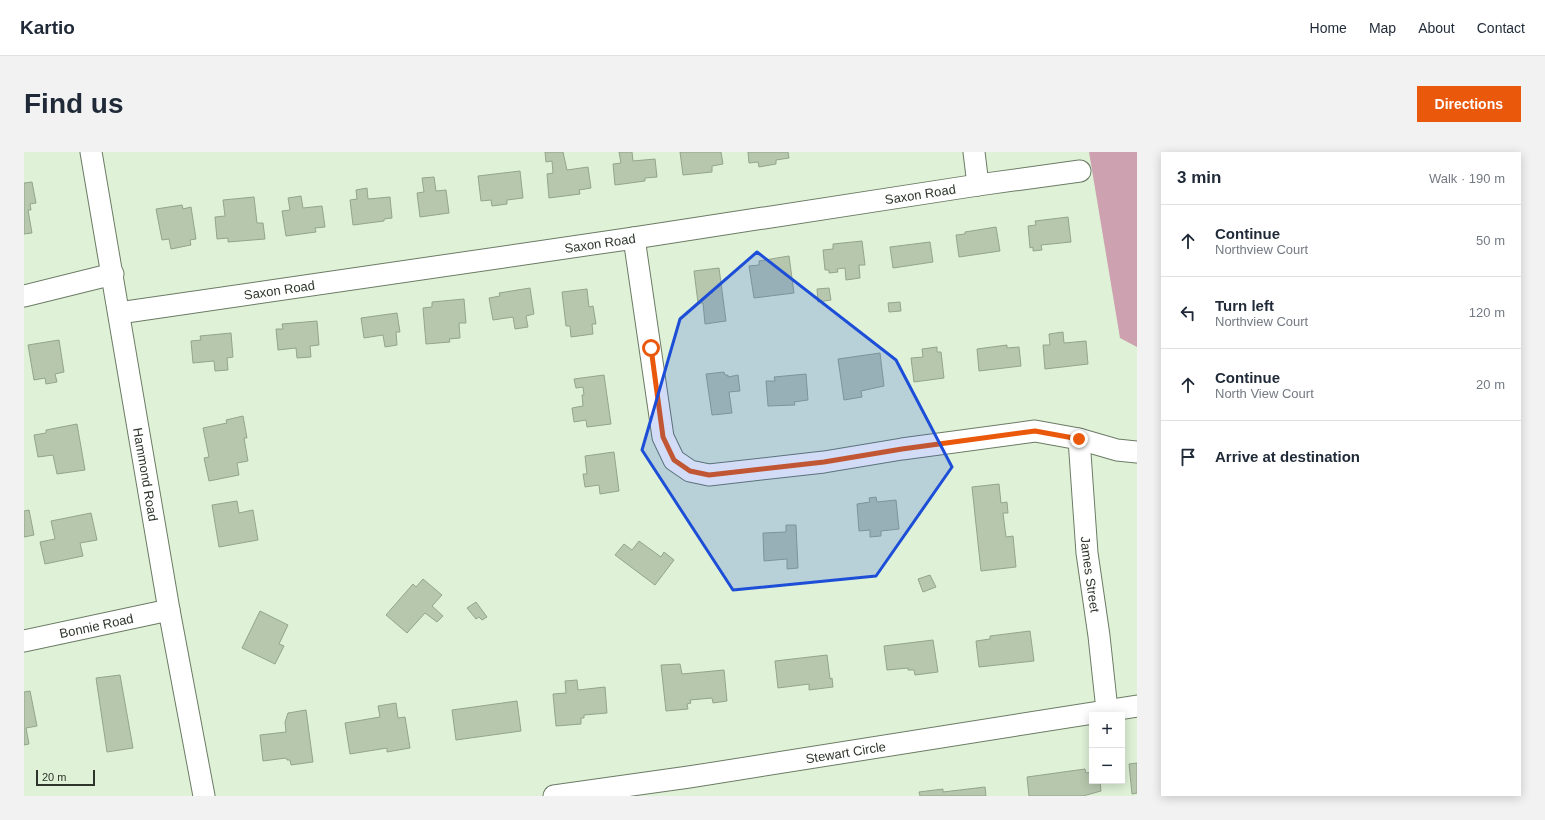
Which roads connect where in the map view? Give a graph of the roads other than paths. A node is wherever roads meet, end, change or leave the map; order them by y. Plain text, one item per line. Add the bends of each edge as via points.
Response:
1 (91, 152) edge
2 (974, 152) edge
3 (1080, 171) dead end
4 (978, 185) junction
5 (634, 238) junction
6 (113, 274) junction
7 (24, 296) edge
8 (119, 313) junction
9 (1079, 439) junction
10 (1137, 452) edge
11 (169, 610) junction
12 (24, 641) edge
13 (1137, 706) edge
14 (1107, 710) junction
15 (204, 796) edge
16 (554, 796) edge

1 - 6 street, Hammond Road
2 - 4 street
3 - 4 street, Saxon Road
4 - 5 street, Saxon Road
5 - 8 street, Saxon Road
5 - 9 street via 663,437 674,460 690,471 709,475 824,462 1035,431
6 - 7 street
6 - 8 street, Hammond Road
8 - 11 street, Hammond Road
9 - 10 street via 1117,450
9 - 14 street, James Street via 1087,553
11 - 12 street, Bonnie Road
11 - 15 street, Hammond Road
13 - 14 street, Stewart Circle
14 - 16 street, Stewart Circle

